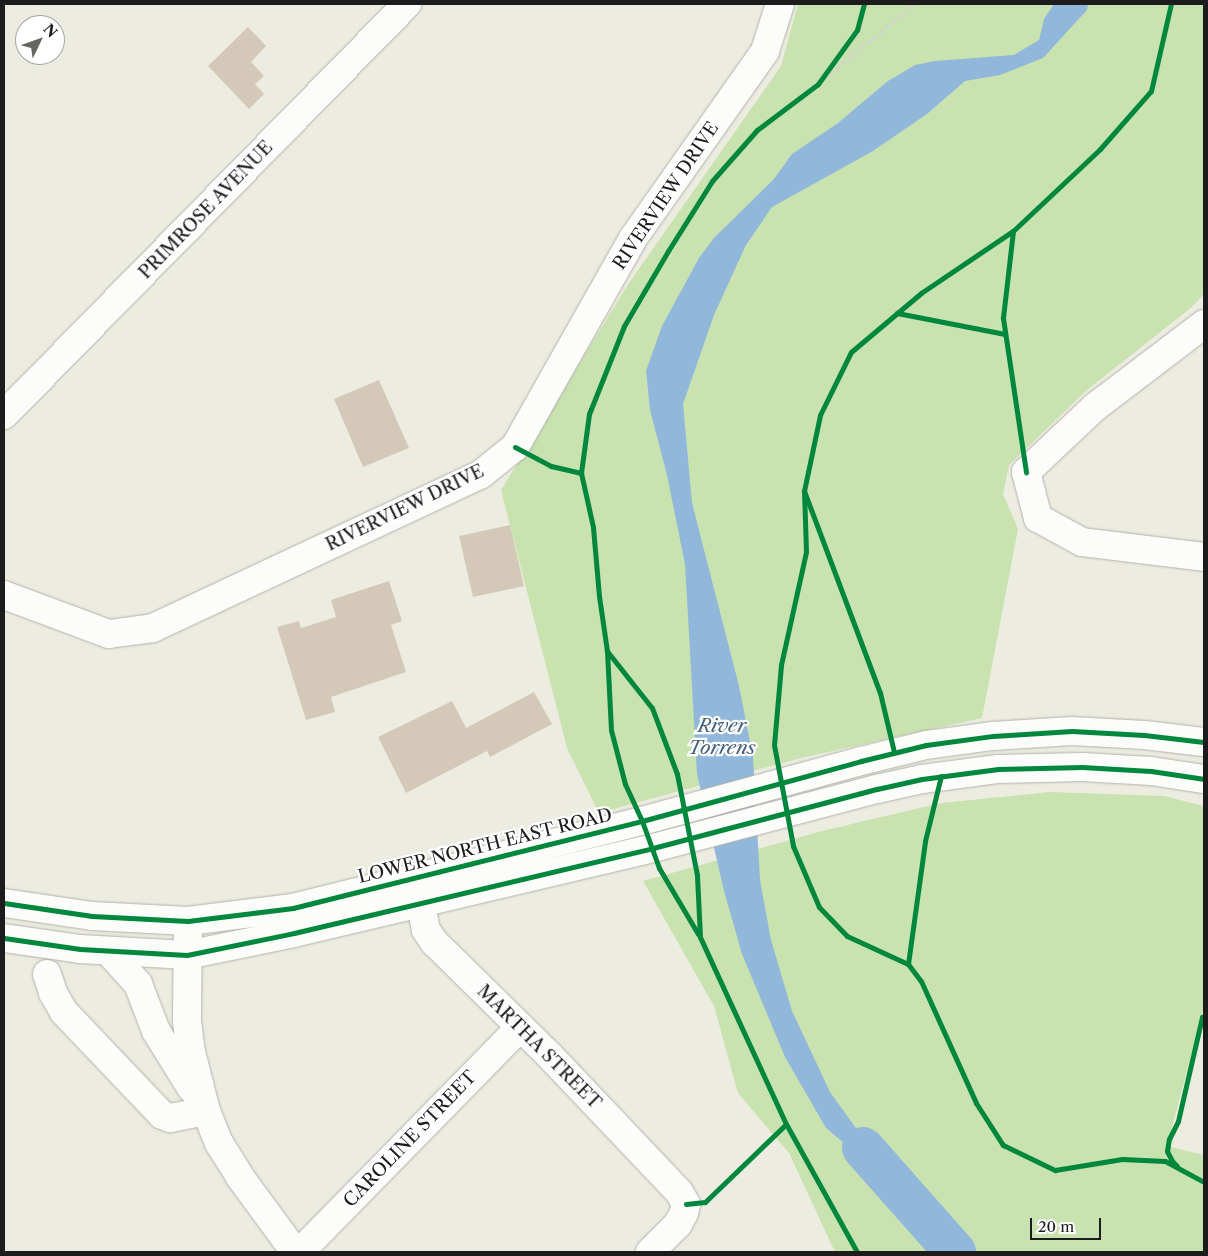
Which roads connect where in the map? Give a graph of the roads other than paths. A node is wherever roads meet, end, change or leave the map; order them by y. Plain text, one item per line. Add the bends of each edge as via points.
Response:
1 (407, 4) edge
2 (780, 4) edge
3 (1204, 324) edge
4 (4, 416) edge
5 (1204, 557) edge
6 (4, 595) edge
7 (1204, 742) edge
8 (1204, 779) edge
9 (418, 890) junction
10 (4, 903) edge
11 (188, 921) junction
12 (4, 938) edge
13 (108, 951) junction
14 (187, 955) junction
15 (47, 974) dead end
16 (520, 1027) junction
17 (206, 1111) junction
18 (295, 1252) edge
19 (300, 1252) edge
20 (650, 1252) edge

1 - 4 street, PRIMROSE AVENUE
2 - 6 street, RIVERVIEW DRIVE via 765,51 634,237 515,447 480,475 153,628 109,634
3 - 5 street via 1094,407 1026,472 1038,518 1082,542
7 - 9 street, LOWER NORTH EAST ROAD via 1097,732 1022,733 926,745 666,815
8 - 9 street, LOWER NORTH EAST ROAD via 1113,768 1017,768 922,779 674,842
9 - 11 street, LOWER NORTH EAST ROAD
9 - 14 street, LOWER NORTH EAST ROAD via 294,933
9 - 16 street, MARTHA STREET via 429,936
10 - 11 street, LOWER NORTH EAST ROAD via 92,916
11 - 14 street
12 - 13 street, LOWER NORTH EAST ROAD
13 - 14 street, LOWER NORTH EAST ROAD
13 - 17 street via 138,984 156,1031
14 - 17 street via 187,1021
15 - 17 street via 64,1012 162,1115 170,1118
16 - 19 street, CAROLINE STREET
16 - 20 street, MARTHA STREET via 669,1181 686,1204 678,1224
17 - 18 street via 219,1143 240,1178

